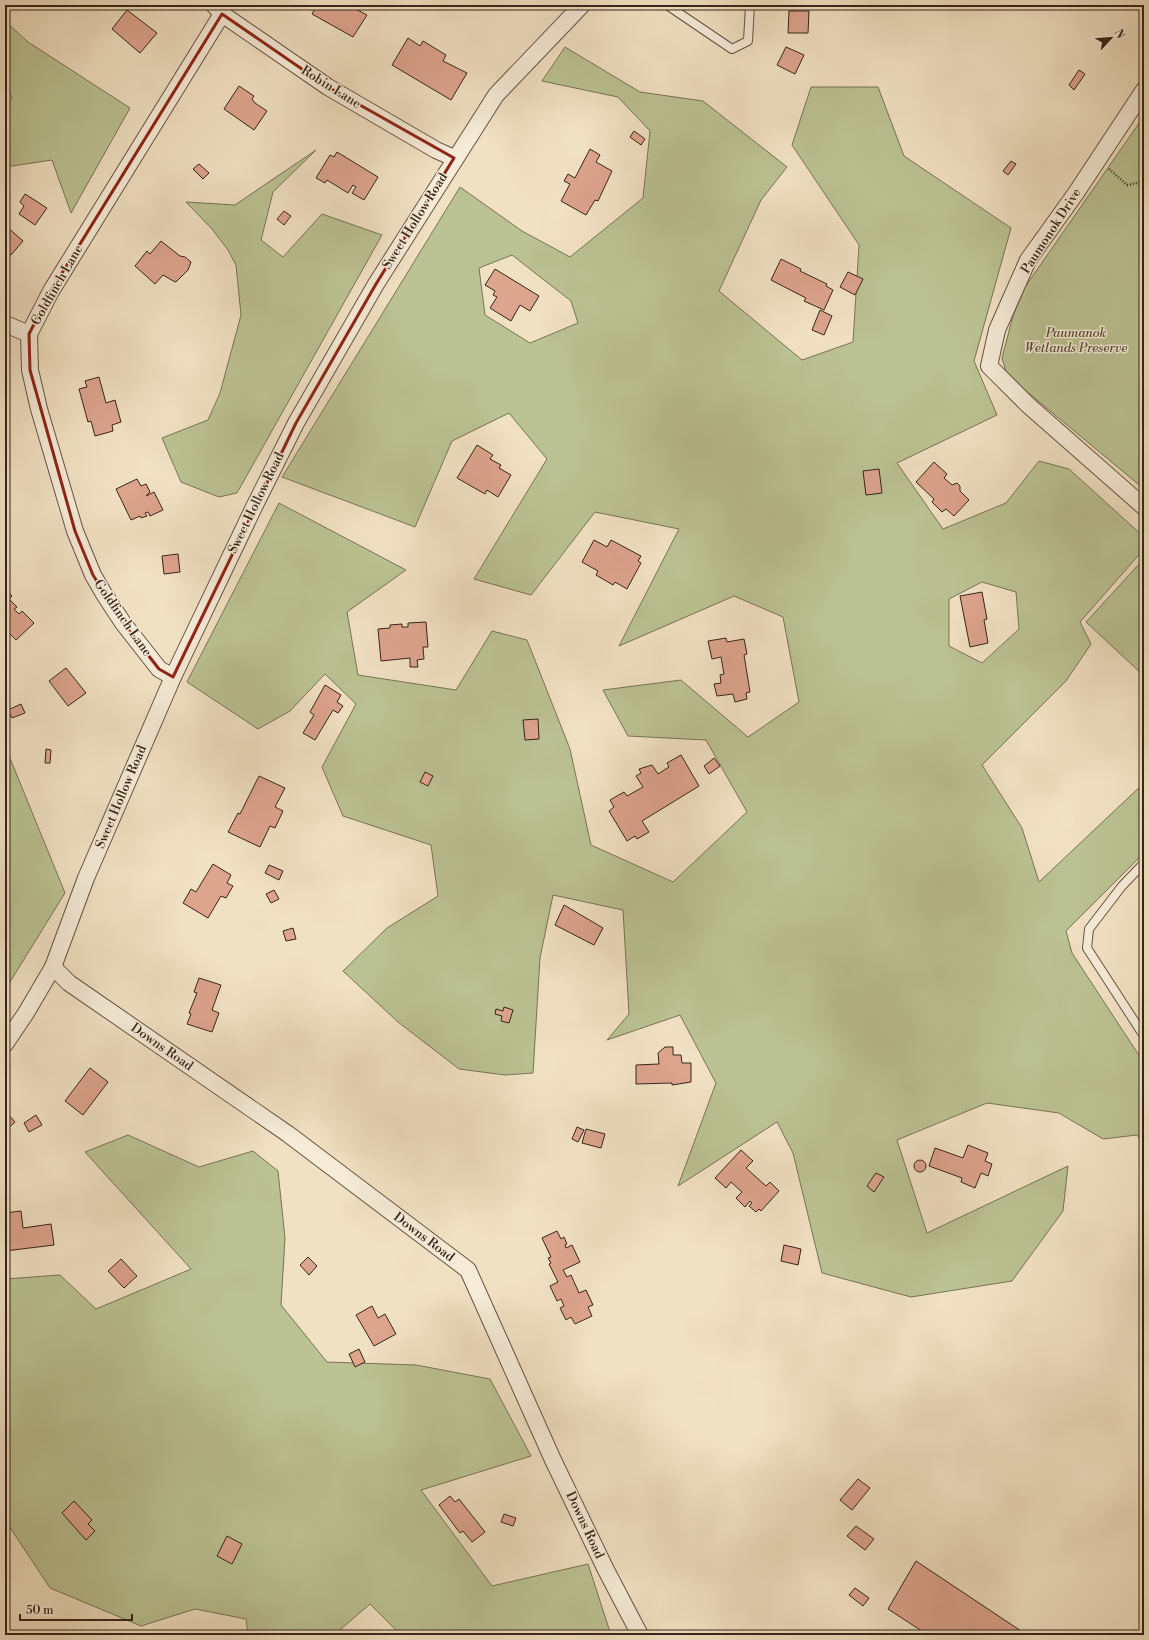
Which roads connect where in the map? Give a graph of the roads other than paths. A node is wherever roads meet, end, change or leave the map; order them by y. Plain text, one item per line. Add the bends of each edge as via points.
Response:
1 (582, 5) edge
2 (667, 5) edge
3 (750, 5) edge
4 (218, 9) edge
5 (1144, 90) edge
6 (454, 158) junction
7 (5, 324) edge
8 (29, 334) junction
9 (1144, 507) edge
10 (173, 677) junction
11 (1143, 868) edge
12 (53, 967) junction
13 (1144, 1036) edge
14 (5, 1044) edge
15 (640, 1635) edge

1 - 6 street, Sweet Hollow Road via 496,95
2 - 3 lane via 732,49 748,41
4 - 6 street, Robin Lane via 328,87
4 - 8 street, Goldfinch Lane via 51,291
5 - 9 street, Paumonok Drive via 1028,260 997,330 989,366 1028,405
6 - 10 street, Sweet Hollow Road via 376,284 296,423
7 - 8 street
8 - 10 street, Goldfinch Lane via 30,370 39,409 76,531 93,575 127,628 159,669
10 - 12 street, Sweet Hollow Road via 86,878
11 - 13 lane via 1122,886 1089,929 1087,948
12 - 14 street, Sweet Hollow Road
12 - 15 street, Downs Road via 69,983 288,1134 468,1270 606,1570

